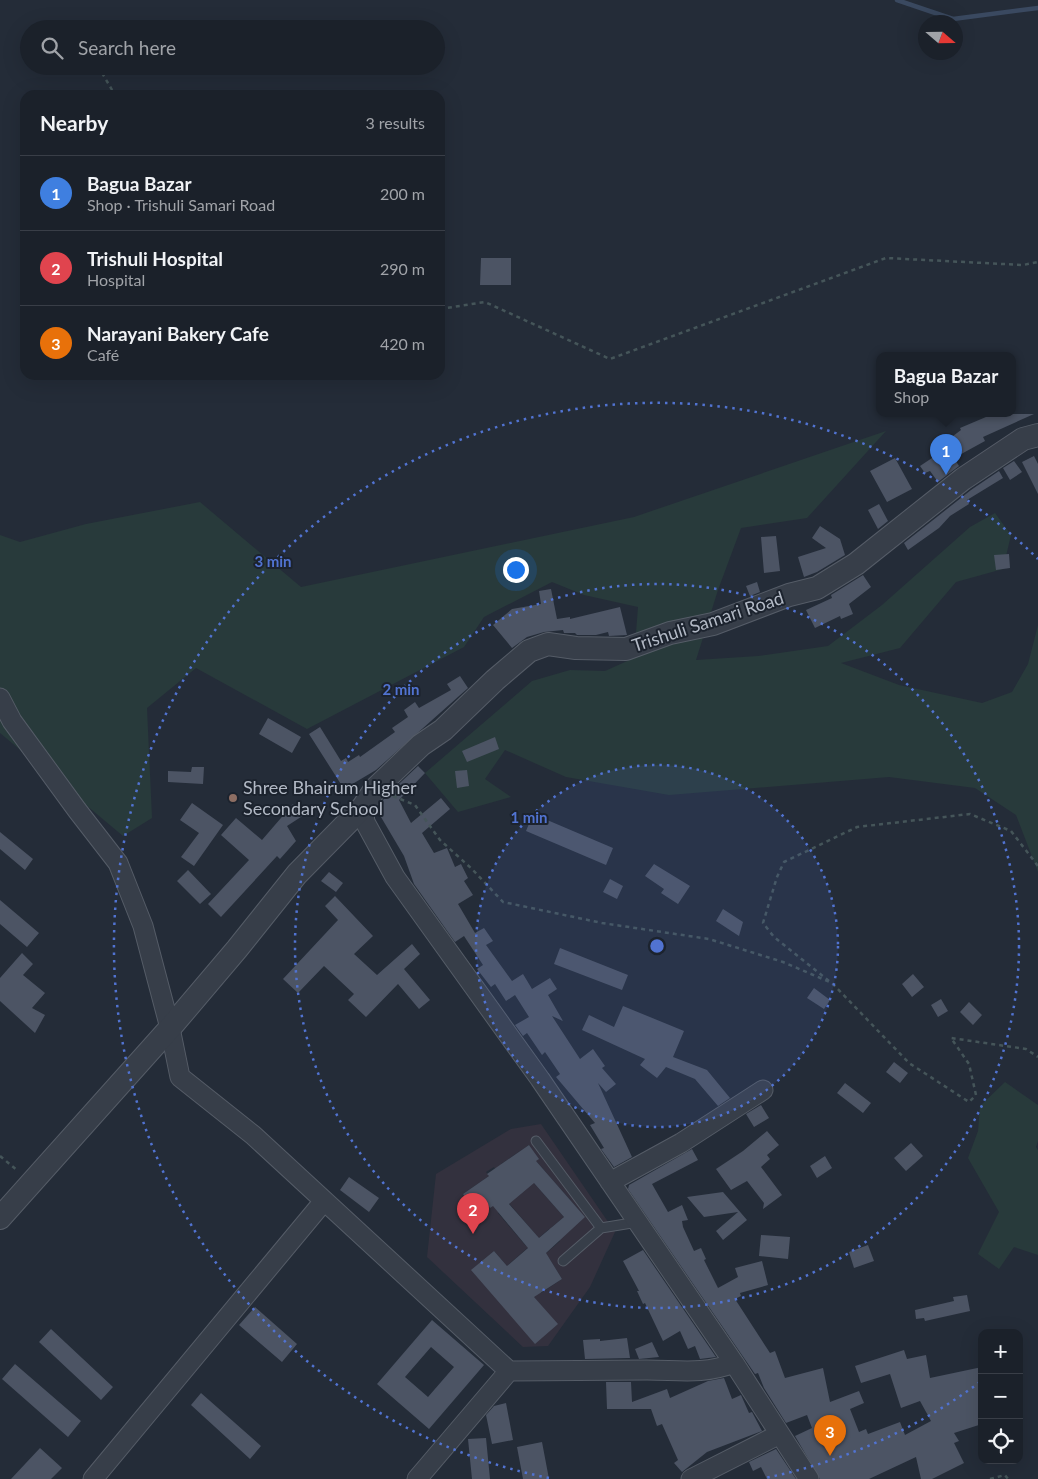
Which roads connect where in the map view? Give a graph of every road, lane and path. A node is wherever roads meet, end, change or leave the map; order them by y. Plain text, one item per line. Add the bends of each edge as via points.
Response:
1 (103, 75) edge
2 (112, 90) edge
3 (1038, 262) edge
4 (445, 308) edge
5 (1038, 435) edge
6 (0, 698) edge
7 (369, 798) junction
8 (1038, 866) edge
9 (832, 983) junction
10 (170, 1028) junction
11 (1038, 1057) edge
12 (763, 1090) dead end
13 (536, 1141) dead end
14 (610, 1182) junction
15 (324, 1201) junction
16 (0, 1218) edge
17 (638, 1222) junction
18 (601, 1228) junction
19 (563, 1261) dead end
20 (734, 1363) junction
21 (509, 1371) junction
22 (780, 1434) junction
23 (94, 1479) edge
24 (417, 1479) edge
25 (691, 1479) edge
26 (809, 1479) edge
27 (990, 1479) edge
28 (1008, 1479) edge

1 - 2 path
3 - 4 path via 1023,265 886,258 610,360 485,302
5 - 7 street, Trishuli Samari Road via 1023,439 963,479 856,564 817,588 789,595 713,624 670,633 626,649 548,644 529,651 443,730 421,745
6 - 10 street via 23,736 118,863 143,926
7 - 9 path via 415,805 440,840 503,902 602,923 709,939 783,962
7 - 10 street, Trishuli Samari Road via 297,874
7 - 14 street via 365,822 395,877
8 - 9 path via 1010,831 970,814 857,826 784,862 763,922 774,937
9 - 11 path via 910,1063 969,1102 976,1095 969,1064 951,1038 1026,1049
10 - 15 street via 180,1077 253,1135
10 - 16 street, Trishuli Samari Road
12 - 14 street via 681,1143
13 - 18 lane
14 - 17 street
15 - 21 street
15 - 23 street
17 - 18 lane
17 - 20 street
18 - 19 lane
20 - 21 street via 718,1369 686,1373 654,1370
20 - 22 street
21 - 24 street
22 - 25 street
22 - 26 street
27 - 28 path via 1005,1475

